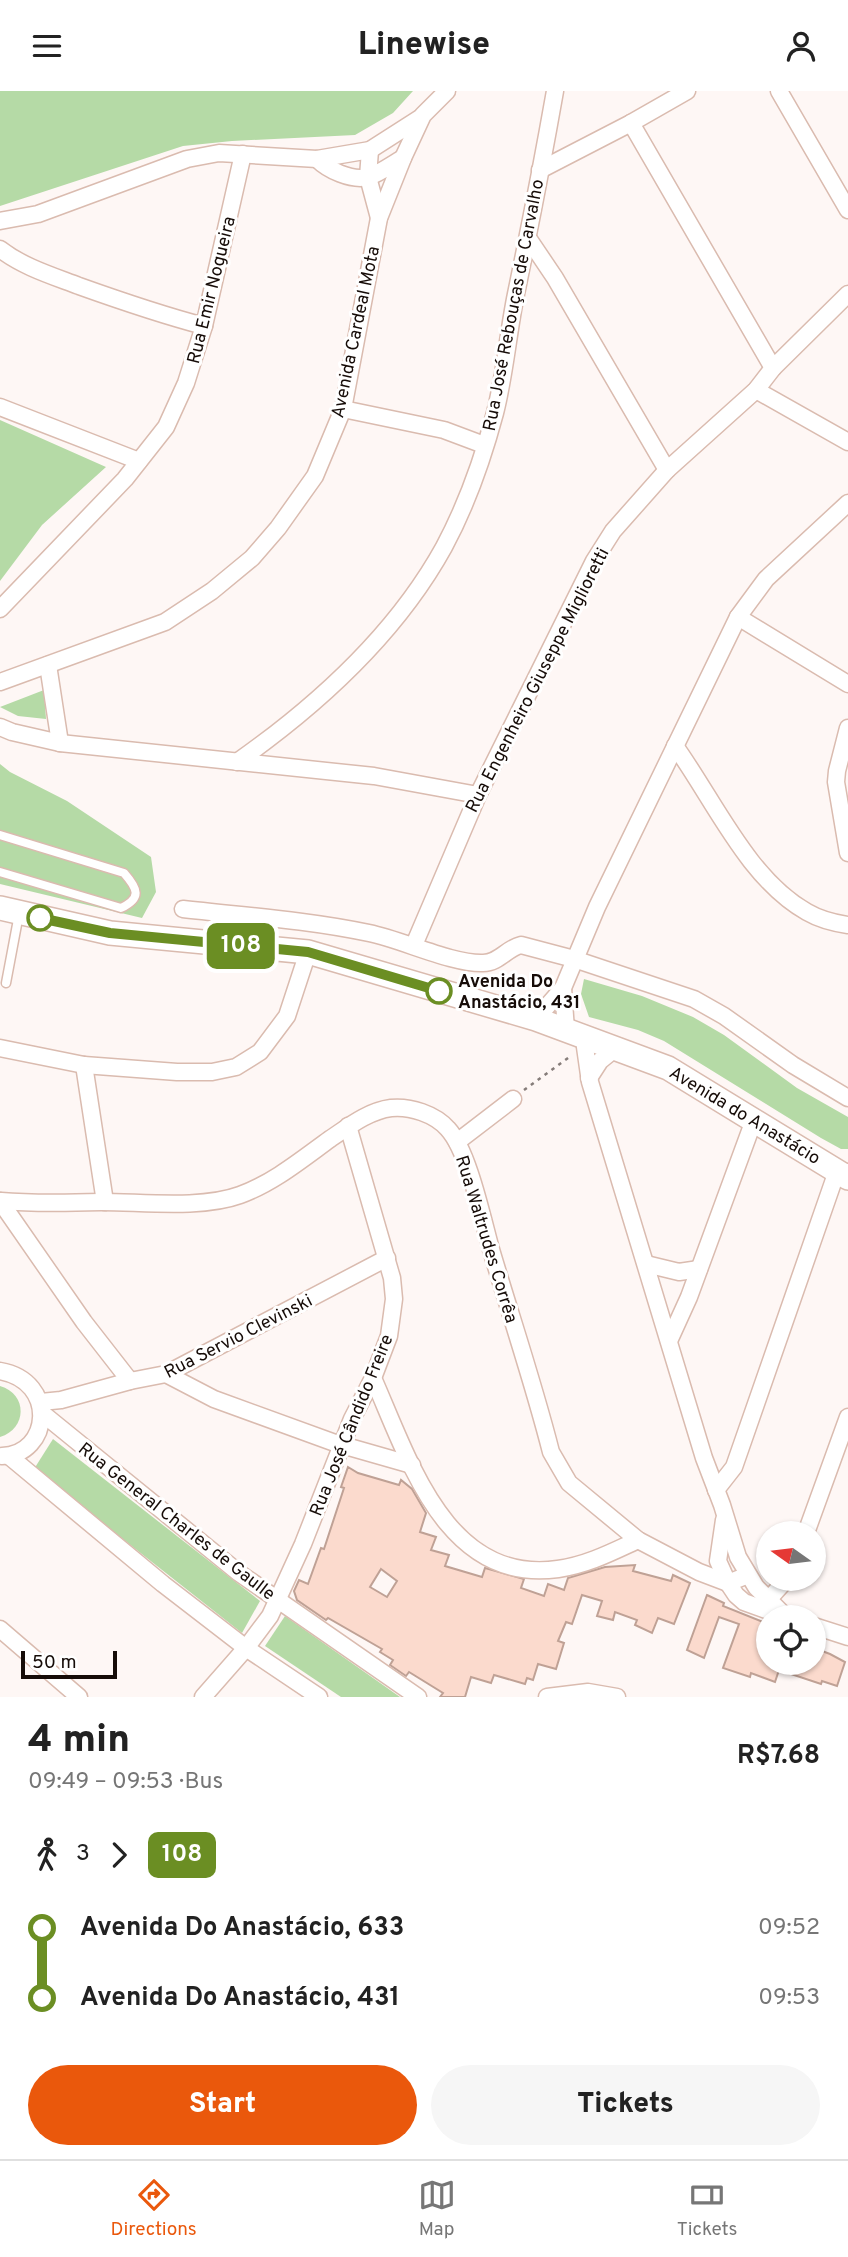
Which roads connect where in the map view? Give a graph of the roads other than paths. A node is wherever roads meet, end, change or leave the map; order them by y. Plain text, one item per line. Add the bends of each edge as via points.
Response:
1 (447, 91) edge
2 (555, 91) edge
3 (687, 91) edge
4 (779, 91) edge
5 (424, 115) junction
6 (631, 123) junction
7 (370, 151) junction
8 (243, 154) junction
9 (403, 158) junction
10 (317, 159) junction
11 (540, 170) junction
12 (368, 177) junction
13 (848, 210) edge
14 (379, 218) junction
15 (0, 221) edge
16 (528, 239) junction
17 (0, 249) edge
18 (848, 294) edge
19 (204, 326) junction
20 (773, 368) junction
21 (757, 390) junction
22 (0, 407) edge
23 (343, 409) junction
24 (848, 442) edge
25 (484, 445) junction
26 (139, 461) junction
27 (667, 470) junction
28 (848, 503) edge
29 (0, 609) edge
30 (737, 617) junction
31 (48, 665) junction
32 (0, 682) edge
33 (848, 684) edge
34 (0, 727) edge
35 (848, 728) edge
36 (60, 743) junction
37 (675, 746) junction
38 (237, 762) junction
39 (848, 780) edge
40 (478, 795) junction
41 (838, 797) junction
42 (0, 835) edge
43 (848, 853) edge
44 (0, 872) edge
45 (183, 909) dead end
46 (10, 910) edge
47 (848, 925) edge
48 (414, 945) junction
49 (308, 952) junction
50 (574, 959) junction
51 (6, 983) dead end
52 (563, 988) junction
53 (536, 1019) junction
54 (579, 1038) junction
55 (0, 1048) edge
56 (616, 1048) junction
57 (84, 1065) junction
58 (589, 1078) junction
59 (848, 1098) edge
60 (513, 1099) road end
61 (754, 1120) junction
62 (348, 1126) junction
63 (457, 1142) junction
64 (844, 1174) edge
65 (1, 1201) edge
66 (105, 1202) junction
67 (387, 1258) junction
68 (646, 1264) junction
69 (699, 1269) junction
70 (669, 1341) junction
71 (0, 1371) edge
72 (166, 1374) junction
73 (373, 1378) junction
74 (130, 1381) junction
75 (41, 1408) junction
76 (848, 1417) edge
77 (343, 1446) junction
78 (4, 1456) edge
79 (412, 1465) junction
80 (716, 1490) junction
81 (725, 1514) junction
82 (810, 1521) edge
83 (639, 1540) junction
84 (737, 1557) junction
85 (672, 1558) junction
86 (718, 1561) junction
87 (748, 1575) junction
88 (728, 1583) junction
89 (776, 1591) edge
90 (769, 1599) junction
91 (277, 1601) junction
92 (775, 1605) edge
93 (756, 1606) edge
94 (0, 1629) edge
95 (826, 1630) edge
96 (848, 1637) edge
97 (246, 1649) junction
98 (79, 1697) edge
99 (203, 1697) edge
100 (319, 1697) edge
101 (418, 1697) edge
102 (547, 1697) edge
103 (617, 1697) edge

1 - 5 street, Avenida Cardeal Mota
2 - 11 street, Rua José Rebouças de Carvalho
3 - 6 street
4 - 13 street
5 - 7 street
5 - 9 street, Avenida Cardeal Mota
6 - 11 street
6 - 20 street
7 - 10 street
7 - 12 street, Avenida Cardeal Mota
8 - 10 street
8 - 15 street via 187,159 38,214
8 - 19 street, Rua Emir Nogueira
9 - 12 street
9 - 14 street, Avenida Cardeal Mota
10 - 12 street via 326,168
11 - 16 street, Rua José Rebouças de Carvalho
12 - 14 street, Avenida Cardeal Mota
14 - 23 street, Avenida Cardeal Mota
16 - 25 street, Rua José Rebouças de Carvalho via 497,403
16 - 27 street
17 - 19 street via 69,282
18 - 20 street, Rua Engenheiro Giuseppe Miglioretti
19 - 26 street, Rua Emir Nogueira via 166,426
20 - 21 street, Rua Engenheiro Giuseppe Miglioretti
21 - 24 street
21 - 27 street, Rua Engenheiro Giuseppe Miglioretti
22 - 26 street
23 - 25 street via 444,430
23 - 31 street, Avenida Cardeal Mota via 315,476 252,558 165,622
25 - 38 street, Rua José Rebouças de Carvalho via 444,547 404,609 327,690
26 - 29 street, Rua Emir Nogueira
27 - 40 street, Rua Engenheiro Giuseppe Miglioretti via 613,531 594,561
28 - 30 street via 766,579
30 - 33 street
30 - 37 street
31 - 32 street, Avenida Cardeal Mota
31 - 36 street
34 - 36 street
35 - 41 street via 836,771
36 - 38 street
37 - 47 street via 740,846 772,885 808,913
37 - 50 street
38 - 40 street via 374,776
39 - 41 street
40 - 48 street, Rua Engenheiro Giuseppe Miglioretti
41 - 43 street
42 - 44 lane via 124,873 136,896 121,908
45 - 48 street via 332,926
46 - 49 main road, Avenida do Anastácio via 110,933
46 - 51 lane
48 - 50 street via 482,964 521,945
49 - 53 main road, Avenida do Anastácio
49 - 57 street via 288,1016 260,1052 236,1067 177,1072
50 - 52 street
50 - 59 street via 694,999
52 - 53 street
52 - 54 street
53 - 54 main road, Avenida do Anastácio
54 - 56 main road, Avenida do Anastácio
54 - 58 street
55 - 57 street
56 - 58 street
56 - 61 main road, Avenida do Anastácio via 668,1068
57 - 66 street
58 - 68 street
60 - 63 street
61 - 64 main road, Avenida do Anastácio
61 - 69 street
62 - 63 street, Rua Waltrudes Corrêa via 391,1108 418,1111 437,1117
62 - 66 street, Rua Waltrudes Corrêa via 271,1181 238,1196 206,1201
62 - 67 street, Rua José Cândido Freire
63 - 83 street, Rua Waltrudes Corrêa via 551,1452 569,1483
64 - 80 street via 734,1467
65 - 66 street, Rua Waltrudes Corrêa
65 - 74 street
67 - 72 street, Rua Servio Clevinski
67 - 73 street, Rua José Cândido Freire via 393,1313
68 - 69 street via 680,1272
68 - 70 street
69 - 70 street
70 - 80 street
71 - 75 street, Rua General Charles de Gaulle via 18,1375 32,1386
72 - 74 street, Rua Servio Clevinski
72 - 77 street via 214,1399
73 - 77 street, Rua José Cândido Freire
73 - 79 street
74 - 75 street, Rua Servio Clevinski
75 - 78 street via 38,1433 26,1448
75 - 91 street, Rua General Charles de Gaulle
76 - 82 street
77 - 79 street
77 - 91 street, Rua José Cândido Freire
78 - 97 street
79 - 83 street via 451,1531 484,1557 502,1564 558,1569 597,1559
80 - 81 street
81 - 84 street
81 - 86 street
83 - 85 street, Rua Waltrudes Corrêa
84 - 86 street
84 - 87 street
85 - 86 street, Rua Waltrudes Corrêa
85 - 88 street, Rua Waltrudes Corrêa
86 - 88 street, Rua Waltrudes Corrêa
87 - 88 street
87 - 90 street
88 - 93 street, Rua Waltrudes Corrêa via 744,1602
89 - 90 street
90 - 92 street
91 - 97 street, Rua José Cândido Freire
91 - 101 street, Rua General Charles de Gaulle
94 - 98 street
95 - 96 street
97 - 99 street, Rua José Cândido Freire
97 - 100 street
102 - 103 street via 588,1692

